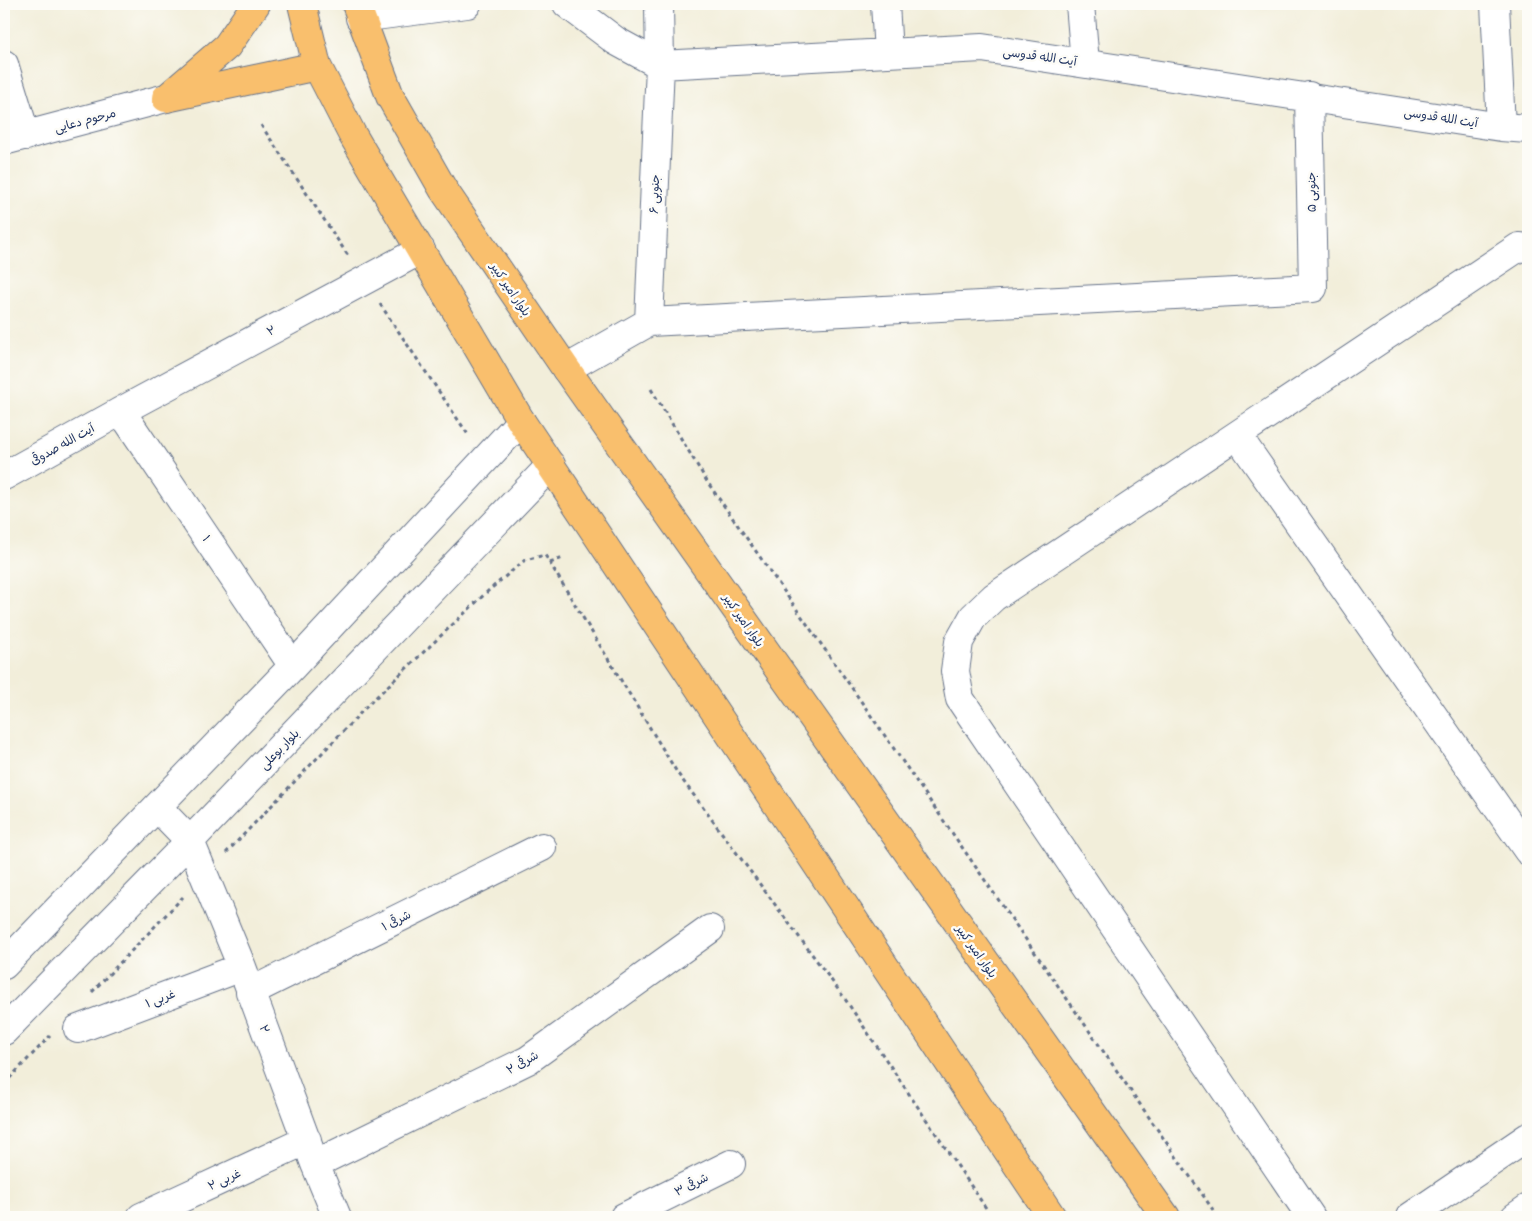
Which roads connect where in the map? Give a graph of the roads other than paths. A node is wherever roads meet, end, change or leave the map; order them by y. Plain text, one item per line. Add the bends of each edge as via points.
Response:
1 (256, 4) edge
2 (302, 4) edge
3 (468, 4) edge
4 (567, 4) edge
5 (659, 4) edge
6 (885, 4) edge
7 (1080, 4) edge
8 (1495, 4) edge
9 (358, 11) edge
10 (888, 53) junction
11 (1085, 63) junction
12 (4, 64) edge
13 (660, 65) junction
14 (317, 66) junction
15 (1309, 96) junction
16 (166, 98) junction
17 (1501, 126) junction
18 (1528, 129) edge
19 (15, 138) edge
20 (1528, 248) edge
21 (420, 250) junction
22 (649, 322) junction
23 (566, 369) junction
24 (121, 411) junction
25 (521, 421) junction
26 (1237, 435) junction
27 (551, 465) junction
28 (4, 476) edge
29 (293, 666) junction
30 (156, 807) junction
31 (190, 842) junction
32 (542, 847) dead end
33 (1528, 851) edge
34 (710, 929) dead end
35 (4, 965) edge
36 (242, 967) junction
37 (250, 992) junction
38 (67, 1029) road end
39 (4, 1031) edge
40 (1528, 1137) edge
41 (311, 1152) junction
42 (731, 1164) dead end
43 (1528, 1208) edge
44 (141, 1217) edge
45 (337, 1217) edge
46 (624, 1217) edge
47 (1052, 1217) edge
48 (1166, 1217) edge
49 (1311, 1217) edge
50 (1410, 1217) edge
51 (1515, 1217) edge

1 - 16 main road via 226,46
2 - 14 main road
3 - 9 street
4 - 13 street via 616,42
5 - 13 street, ۶ جنوبی
6 - 10 street
7 - 11 street
8 - 17 street
9 - 23 main road, بلوار امیر کبیر via 390,96 443,189
10 - 11 street, آیت الله قدوسی via 982,48
10 - 13 street, آیت الله قدوسی
11 - 15 street, آیت الله قدوسی
12 - 19 street
13 - 22 street, ۶ جنوبی
14 - 16 main road
14 - 21 main road via 352,134
15 - 17 street, آیت الله قدوسی
15 - 22 street, ۵ جنوبی via 1313,288
16 - 19 street, مرحوم دعایی
17 - 18 street, آیت الله قدوسی
20 - 26 street via 1520,247
21 - 24 street, ۲
21 - 25 main road
22 - 23 street
23 - 48 main road, بلوار امیر کبیر
24 - 28 street, آیت الله صدوقی
24 - 29 street, ۱
25 - 27 main road
25 - 29 street
26 - 33 street
26 - 49 street via 994,597 973,617 959,642 955,671 960,699
27 - 31 street, بلوار بوعلی
27 - 47 main road
29 - 30 street
30 - 31 street
30 - 35 street
31 - 36 street, ۲
31 - 39 street, بلوار بوعلی
32 - 37 street, شرقی ۱
34 - 41 street, شرقی ۲ via 528,1060
36 - 37 street, ۲
36 - 38 street, غربی ۱
37 - 41 street, ۲
40 - 50 street
41 - 44 street, غربی ۲
41 - 45 street, ۲
42 - 46 street, شرقی ۳
43 - 51 street

